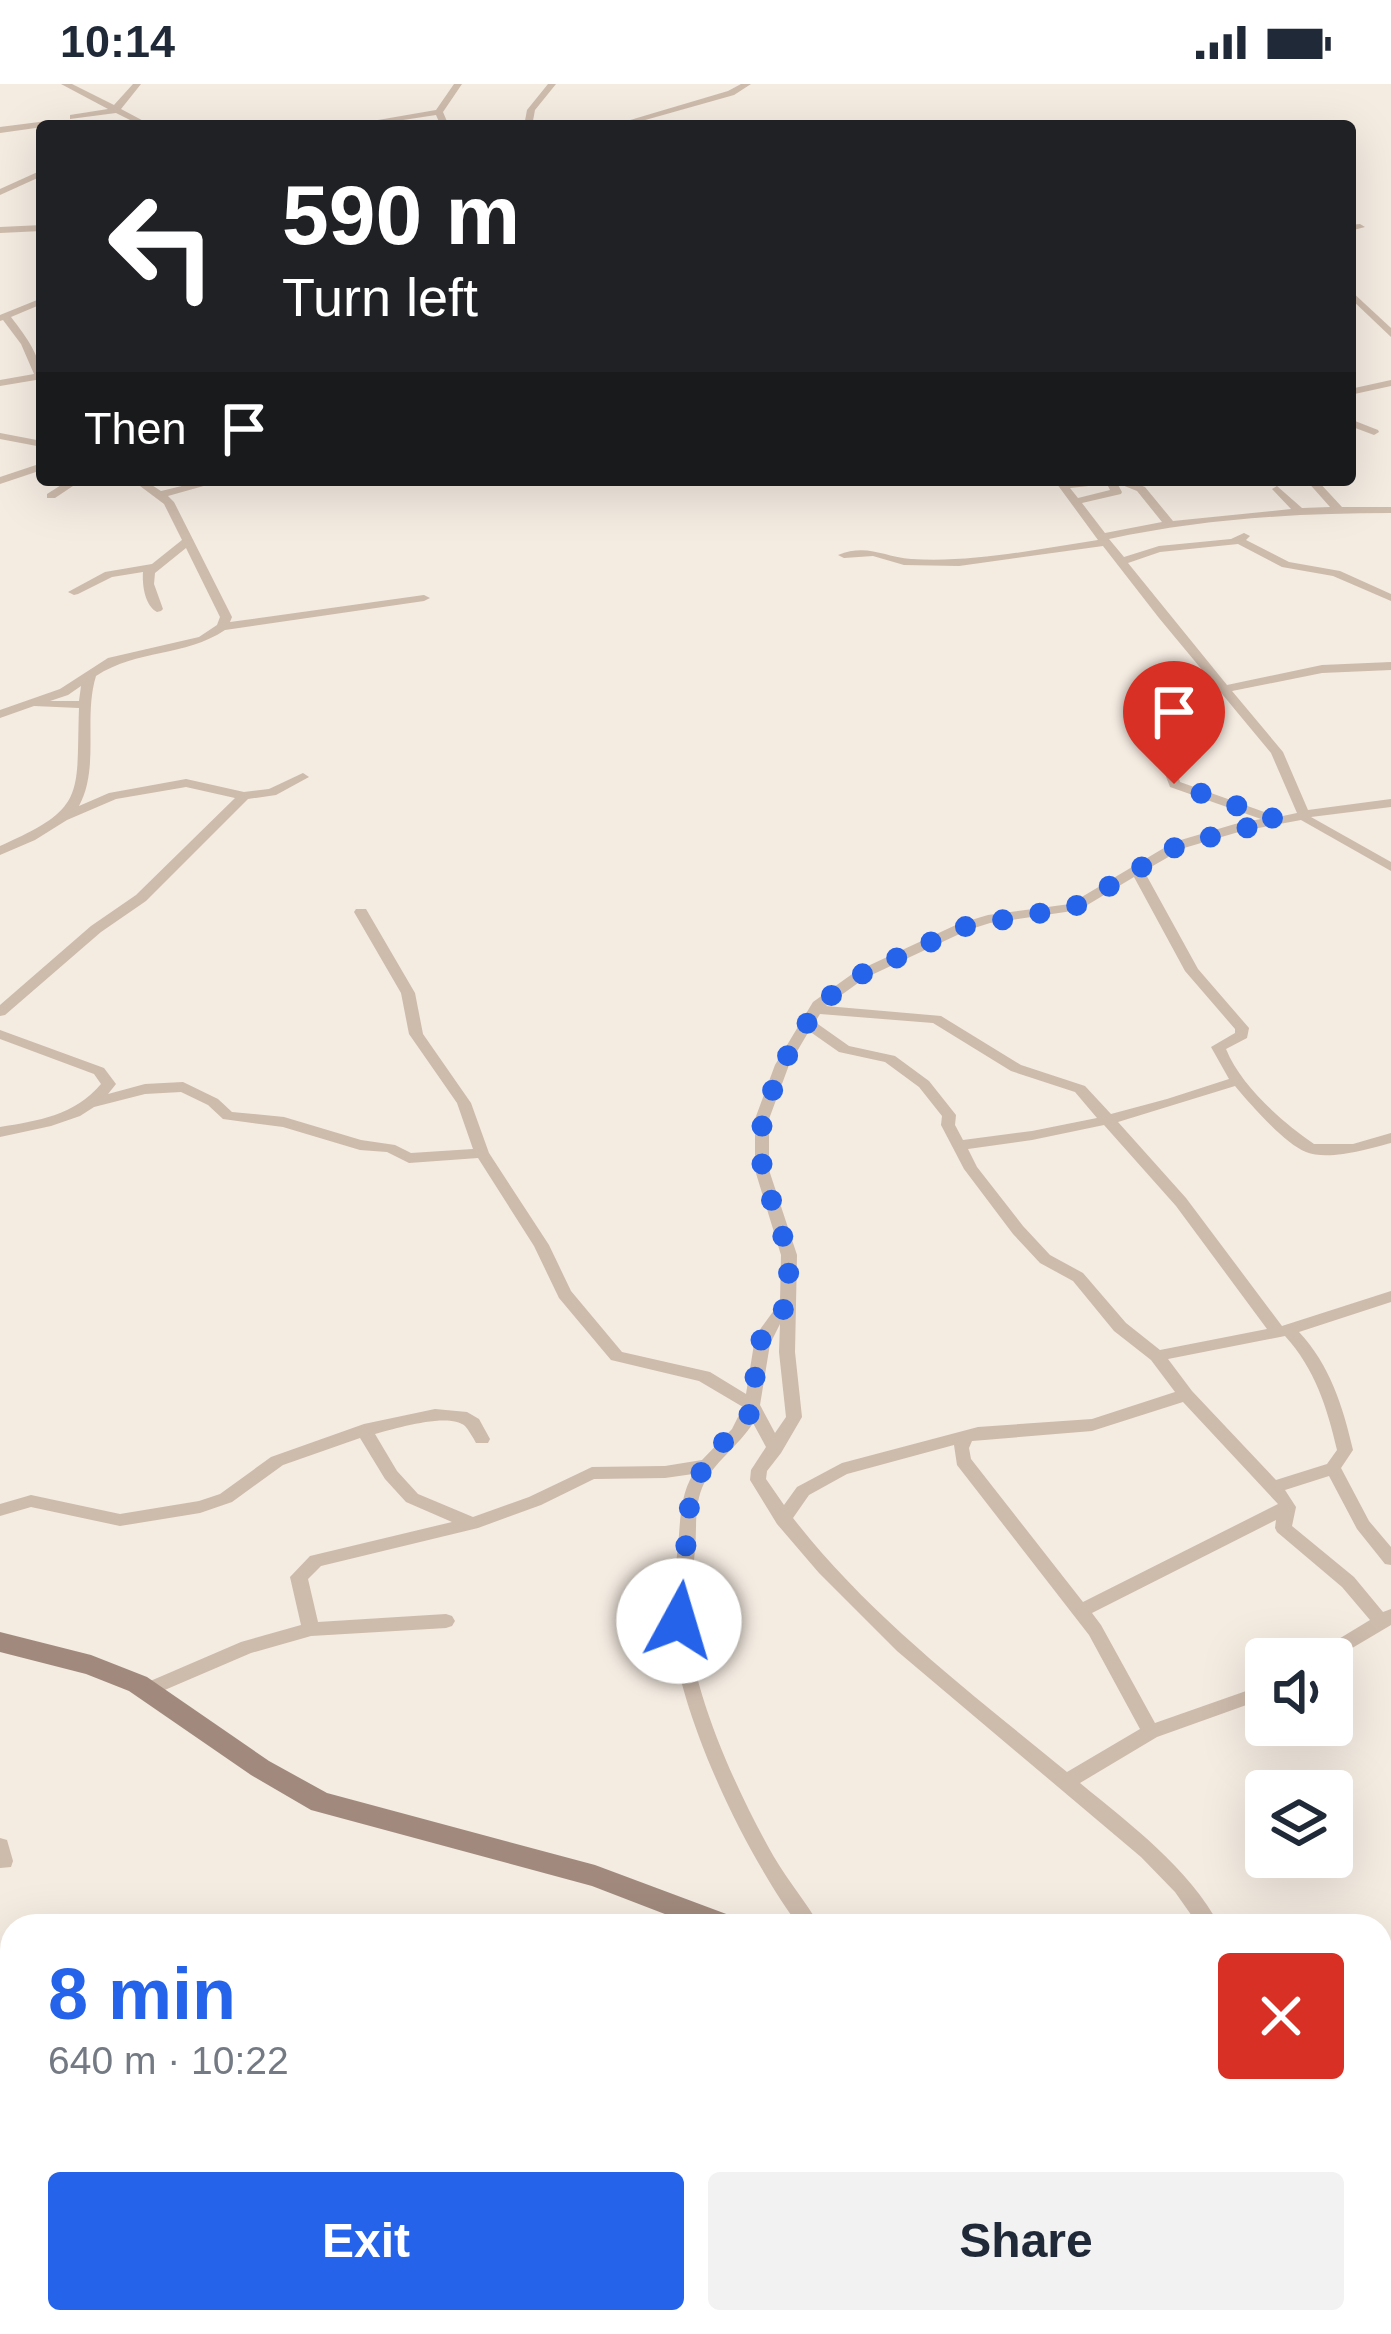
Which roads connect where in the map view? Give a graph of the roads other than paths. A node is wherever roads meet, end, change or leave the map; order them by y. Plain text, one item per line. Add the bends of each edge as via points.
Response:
1 (65, 84) edge
2 (137, 84) edge
3 (458, 84) edge
4 (552, 84) edge
5 (746, 84) edge
6 (115, 112) junction
7 (439, 112) junction
8 (73, 118) dead end
9 (108, 120) edge
10 (134, 120) edge
11 (386, 120) edge
12 (443, 120) edge
13 (529, 120) edge
14 (635, 120) edge
15 (36, 125) edge
16 (0, 130) edge
17 (36, 176) edge
18 (0, 192) edge
19 (36, 228) edge
20 (0, 230) edge
21 (1356, 299) edge
22 (36, 303) edge
23 (2, 317) edge
24 (1391, 334) edge
25 (36, 367) edge
26 (36, 379) edge
27 (0, 383) edge
28 (1391, 383) edge
29 (1356, 391) edge
30 (1356, 424) edge
31 (1374, 432) dead end
32 (0, 436) edge
33 (36, 443) edge
34 (36, 468) edge
35 (0, 481) edge
36 (67, 486) edge
37 (146, 486) edge
38 (196, 486) edge
39 (1064, 486) edge
40 (1116, 486) edge
41 (1133, 486) edge
42 (1317, 486) edge
43 (1277, 489) dead end
44 (159, 495) junction
45 (51, 496) dead end
46 (1077, 502) junction
47 (1337, 508) junction
48 (1391, 510) edge
49 (1299, 511) junction
50 (1233, 519) junction
51 (1170, 525) junction
52 (1103, 539) junction
53 (188, 541) junction
54 (1240, 541) junction
55 (844, 555) dead end
56 (1121, 562) junction
57 (153, 567) junction
58 (74, 592) dead end
59 (424, 598) dead end
60 (1391, 598) edge
61 (157, 609) dead end
62 (222, 627) junction
63 (1391, 665) edge
64 (91, 674) junction
65 (1224, 688) junction
66 (35, 704) junction
67 (86, 705) junction
68 (0, 714) edge
69 (1195, 758) dead end
70 (303, 778) dead end
71 (244, 796) junction
72 (1391, 802) edge
73 (1303, 815) junction
74 (65, 817) junction
75 (1278, 820) junction
76 (0, 851) edge
77 (1391, 867) edge
78 (1137, 871) junction
79 (362, 912) dead end
80 (0, 1012) edge
81 (811, 1016) junction
82 (0, 1034) edge
83 (1239, 1081) junction
84 (89, 1104) junction
85 (1107, 1117) junction
86 (5, 1133) edge
87 (1391, 1138) edge
88 (962, 1145) junction
89 (482, 1153) junction
90 (1391, 1296) edge
91 (788, 1303) junction
92 (1283, 1331) junction
93 (1157, 1356) junction
94 (1186, 1396) junction
95 (752, 1406) junction
96 (364, 1430) junction
97 (965, 1436) junction
98 (482, 1439) dead end
99 (775, 1449) junction
100 (704, 1466) junction
101 (1333, 1468) junction
102 (1274, 1487) junction
103 (1288, 1507) junction
104 (0, 1510) edge
105 (783, 1520) junction
106 (472, 1524) junction
107 (1391, 1559) edge
108 (1081, 1611) junction
109 (446, 1621) dead end
110 (1386, 1621) edge
111 (311, 1629) junction
112 (1353, 1640) edge
113 (0, 1642) edge
114 (148, 1690) junction
115 (1245, 1698) edge
116 (1151, 1732) junction
117 (1066, 1782) junction
118 (695, 1914) edge
119 (800, 1914) edge
120 (1201, 1914) edge

1 - 6 street
2 - 6 street
3 - 7 street
4 - 13 street
5 - 14 street
6 - 8 street
6 - 9 street
6 - 10 street
7 - 11 street
7 - 12 street
15 - 16 street
17 - 18 street
19 - 20 street
21 - 24 street
22 - 23 street
23 - 25 street
26 - 27 street
28 - 29 street
30 - 31 street
32 - 33 street
34 - 35 street
36 - 45 street
37 - 44 street
38 - 44 street
39 - 46 street
40 - 46 street
41 - 51 street
42 - 47 street
43 - 49 street
44 - 53 street
46 - 52 street
47 - 48 street
47 - 49 street
49 - 50 street
50 - 51 street
50 - 54 street
51 - 52 street
52 - 55 street via 959,563
52 - 56 street
53 - 57 street
53 - 62 street via 226,617
54 - 56 street via 1159,549
54 - 60 street via 1286,566 1336,573
56 - 65 street
57 - 58 street via 109,574
57 - 61 street via 147,578
59 - 62 street
62 - 64 street via 203,640 112,660
63 - 65 street
64 - 66 street
64 - 67 street
65 - 73 street via 1283,762
66 - 67 street
66 - 68 street
67 - 74 street via 85,784
69 - 75 street via 1172,774 1174,784
70 - 71 street
71 - 74 street via 186,783 113,796
71 - 80 street via 141,898
72 - 73 street
73 - 75 street
73 - 77 street
74 - 76 street
75 - 78 street via 1179,845
78 - 81 street via 1074,907 963,927 860,975
78 - 83 street via 1192,971 1242,1028 1218,1047
79 - 89 street via 408,993 416,1034 464,1102
81 - 85 street via 936,1019 1016,1068 1080,1089
81 - 88 street via 834,1045 883,1055 921,1082
81 - 91 street via 762,1119 762,1170 789,1256
82 - 84 street via 99,1071 109,1084
83 - 85 street
83 - 87 street via 1311,1149
84 - 86 street
84 - 89 street via 183,1087 228,1116 284,1122 410,1158
85 - 88 street
85 - 92 street
88 - 93 street via 1018,1230
89 - 95 street via 552,1276 616,1356 704,1376
90 - 92 street
91 - 95 street via 761,1340
91 - 99 street via 794,1418
92 - 93 street
92 - 101 street via 1310,1351 1327,1383 1345,1450
93 - 94 street
94 - 97 street via 1092,1425
94 - 102 street
95 - 99 street
95 - 100 street
96 - 98 street via 447,1413 472,1423
96 - 104 street via 278,1461 200,1508 120,1520 31,1501
96 - 106 street via 412,1498
97 - 105 street via 833,1472 803,1491
97 - 108 street via 963,1461
99 - 105 street via 757,1475
100 - 106 street via 592,1473
100 - 119 street via 690,1501 679,1590 686,1660 757,1841
101 - 102 street
101 - 107 street
102 - 103 street
103 - 108 street
103 - 110 street via 1283,1528
105 - 117 street via 940,1679
106 - 111 street via 306,1566 299,1577
108 - 116 street
109 - 111 street
110 - 112 street
111 - 114 street
113 - 114 street via 91,1665
114 - 118 street via 320,1802 595,1876
115 - 116 street
116 - 117 street
117 - 120 street via 1166,1869

